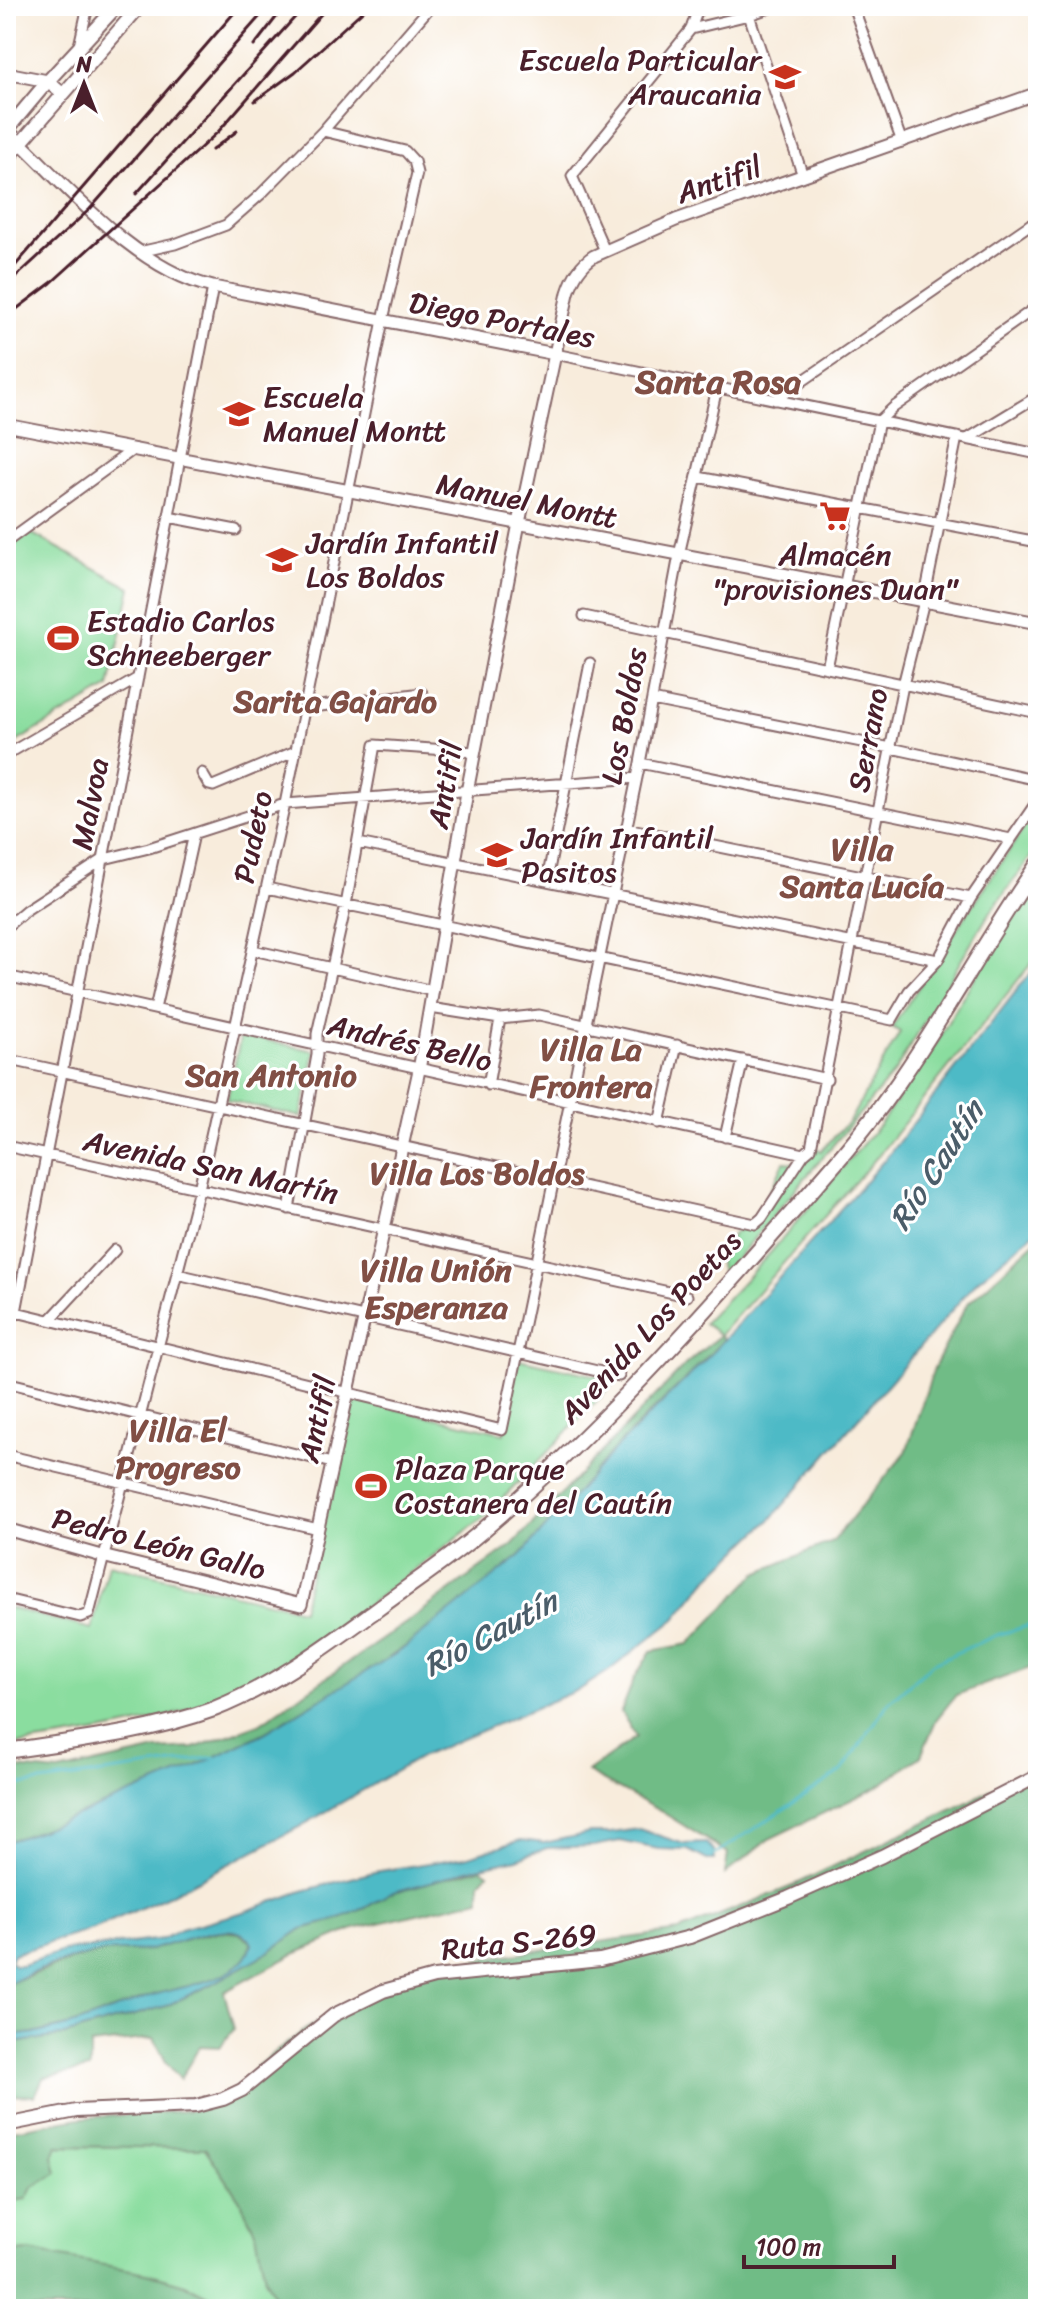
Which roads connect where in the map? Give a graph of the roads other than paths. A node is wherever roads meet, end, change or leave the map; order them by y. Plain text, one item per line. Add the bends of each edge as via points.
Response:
1 (88, 6) edge
2 (117, 6) edge
3 (140, 6) edge
4 (431, 6) edge
5 (699, 6) edge
6 (775, 6) edge
7 (853, 6) edge
8 (749, 15) junction
9 (691, 29) junction
10 (79, 49) junction
11 (6, 73) edge
12 (48, 81) junction
13 (1038, 93) edge
14 (63, 94) junction
15 (7, 131) edge
16 (323, 131) junction
17 (902, 142) junction
18 (21, 143) junction
19 (6, 160) edge
20 (803, 176) junction
21 (1038, 219) edge
22 (605, 251) junction
23 (139, 252) junction
24 (213, 287) junction
25 (1038, 306) edge
26 (383, 320) junction
27 (555, 354) junction
28 (717, 388) junction
29 (1038, 396) edge
30 (775, 400) junction
31 (879, 421) junction
32 (6, 425) edge
33 (962, 438) junction
34 (134, 449) junction
35 (1038, 454) edge
36 (180, 458) junction
37 (698, 477) junction
38 (348, 491) junction
39 (859, 507) junction
40 (169, 517) junction
41 (519, 523) junction
42 (939, 523) junction
43 (236, 530) dead end
44 (6, 542) edge
45 (1038, 542) edge
46 (679, 555) junction
47 (843, 586) junction
48 (924, 601) junction
49 (584, 616) dead end
50 (1038, 623) edge
51 (665, 632) junction
52 (590, 663) dead end
53 (827, 668) junction
54 (138, 678) junction
55 (903, 685) junction
56 (422, 693) dead end
57 (652, 700) junction
58 (305, 708) junction
59 (1038, 713) edge
60 (891, 748) junction
61 (296, 751) junction
62 (475, 752) junction
63 (6, 755) edge
64 (640, 763) junction
65 (202, 773) dead end
66 (637, 778) junction
67 (1038, 780) edge
68 (567, 784) junction
69 (467, 792) junction
70 (367, 799) junction
71 (1038, 800) edge
72 (285, 804) junction
73 (878, 812) junction
74 (626, 828) junction
75 (194, 834) junction
76 (1011, 839) junction
77 (358, 843) junction
78 (104, 859) junction
79 (457, 863) junction
80 (1038, 864) edge
81 (866, 877) junction
82 (547, 880) junction
83 (267, 888) junction
84 (613, 893) junction
85 (971, 898) junction
86 (346, 905) junction
87 (6, 927) edge
88 (445, 928) junction
89 (853, 942) junction
90 (253, 950) junction
91 (599, 959) junction
92 (938, 960) junction
93 (332, 968) junction
94 (6, 976) edge
95 (433, 991) junction
96 (79, 992) junction
97 (430, 1008) junction
98 (155, 1009) junction
99 (840, 1011) junction
100 (500, 1019) junction
101 (586, 1024) junction
102 (235, 1028) junction
103 (677, 1045) junction
104 (318, 1047) junction
105 (6, 1059) edge
106 (743, 1060) junction
107 (419, 1070) junction
108 (62, 1072) junction
109 (827, 1079) junction
110 (488, 1085) junction
111 (569, 1103) junction
112 (218, 1106) junction
113 (659, 1123) junction
114 (305, 1125) junction
115 (725, 1137) junction
116 (6, 1146) edge
117 (402, 1146) junction
118 (804, 1154) junction
119 (45, 1155) junction
120 (554, 1179) junction
121 (199, 1189) junction
122 (289, 1209) junction
123 (384, 1229) junction
124 (115, 1250) dead end
125 (536, 1263) junction
126 (177, 1274) junction
127 (687, 1296) dead end
128 (16, 1312) junction
129 (364, 1317) junction
130 (50, 1320) junction
131 (6, 1327) edge
132 (158, 1346) junction
133 (518, 1352) junction
134 (619, 1376) dead end
135 (6, 1382) edge
136 (348, 1393) junction
137 (139, 1415) junction
138 (6, 1455) edge
139 (332, 1463) junction
140 (122, 1482) junction
141 (6, 1529) edge
142 (318, 1529) junction
143 (102, 1556) junction
144 (6, 1599) edge
145 (301, 1605) joint
146 (6, 1751) edge
147 (1038, 1776) edge
148 (6, 2125) edge

1 - 10 street
2 - 10 main road
3 - 14 main road
4 - 16 street
5 - 9 street
6 - 8 street
7 - 17 street
8 - 9 street
8 - 20 street
9 - 22 street via 572,176
10 - 12 main road
11 - 12 street
12 - 14 street
12 - 15 main road
13 - 17 street, Antifil
14 - 18 main road
15 - 18 street, Diego Portales
16 - 23 street via 226,225
16 - 26 street, Pudeto via 405,151 416,167
17 - 20 street, Antifil
18 - 19 main road
18 - 23 street, Diego Portales
20 - 22 street, Antifil
21 - 30 street
22 - 27 street, Antifil via 588,260 574,277
23 - 24 street, Diego Portales via 181,278
24 - 26 street, Diego Portales
24 - 36 street, Malvoa
25 - 31 street
26 - 27 street, Diego Portales
26 - 38 street, Pudeto
27 - 28 street, Diego Portales
27 - 41 street, Antifil
28 - 30 street, Diego Portales
28 - 37 street, Los Boldos
29 - 33 street
30 - 31 street, Diego Portales
31 - 33 street, Diego Portales
31 - 39 street
32 - 34 street, Manuel Montt
33 - 35 street, Diego Portales
33 - 42 street, Serrano
34 - 36 street, Manuel Montt
34 - 44 street
36 - 38 street, Manuel Montt
36 - 40 street, Malvoa
37 - 39 street
37 - 46 street, Los Boldos
38 - 41 street, Manuel Montt
38 - 58 street, Pudeto
39 - 42 street
39 - 47 street
40 - 43 street
40 - 54 street, Malvoa
41 - 46 street, Manuel Montt
41 - 62 street, Antifil
42 - 45 street
42 - 48 street, Serrano
46 - 47 street, Manuel Montt
46 - 51 street, Los Boldos
47 - 48 street, Manuel Montt
47 - 53 street
48 - 50 street, Manuel Montt
48 - 55 street, Serrano
49 - 51 street
51 - 53 street
51 - 57 street, Los Boldos
52 - 68 street
53 - 55 street
54 - 63 street
54 - 78 street, Malvoa
55 - 59 street
55 - 60 street, Serrano
56 - 58 street
57 - 60 street
57 - 64 street, Los Boldos
58 - 61 street, Pudeto
60 - 67 street
60 - 73 street, Serrano
61 - 65 street via 213,786
61 - 72 street, Pudeto
62 - 69 street, Antifil
62 - 70 street via 375,745
64 - 66 street, Los Boldos
64 - 73 street
66 - 68 street
66 - 74 street, Los Boldos
68 - 69 street
68 - 82 street
69 - 70 street
69 - 79 street, Antifil
70 - 72 street
70 - 77 street
71 - 76 street
72 - 75 street
72 - 83 street, Pudeto
73 - 76 street
73 - 81 street, Serrano
74 - 81 street
74 - 84 street, Los Boldos
75 - 78 street
75 - 98 street
76 - 85 street
77 - 79 street
77 - 86 street
78 - 87 street
78 - 96 street, Malvoa
79 - 82 street
79 - 88 street, Antifil
80 - 146 main road, Avenida Los Poetas via 892,1092 848,1147 694,1323 488,1526 315,1654 214,1709 161,1724
81 - 85 street
81 - 89 street, Serrano
82 - 84 street
83 - 86 street
83 - 90 street, Pudeto
84 - 89 street
84 - 91 street, Los Boldos
85 - 92 street
86 - 88 street
86 - 93 street
88 - 91 street
88 - 95 street, Antifil
89 - 92 street
89 - 99 street, Serrano
90 - 93 street
90 - 102 street, Pudeto
91 - 99 street
91 - 101 street, Los Boldos
92 - 99 street via 909,991 892,1020
93 - 95 street
93 - 104 street
94 - 96 street, Andrés Bello
95 - 97 street, Antifil
96 - 98 street, Andrés Bello
96 - 108 street, Malvoa
97 - 100 street
97 - 107 street, Antifil
98 - 102 street, Andrés Bello
99 - 109 street, Serrano
100 - 101 street via 539,1015
100 - 110 street
101 - 103 street
101 - 111 street, Los Boldos
102 - 104 street, Andrés Bello
102 - 112 street, Pudeto
103 - 106 street
103 - 113 street
104 - 107 street, Andrés Bello
104 - 114 street
105 - 108 street
106 - 109 street
106 - 115 street
107 - 110 street, Andrés Bello
107 - 117 street, Antifil
108 - 112 street
108 - 119 street, Malvoa
109 - 118 street, Serrano via 811,1148
110 - 111 street, Andrés Bello
111 - 113 street, Andrés Bello
111 - 120 street, Los Boldos
112 - 114 street
112 - 121 street, Pudeto
113 - 115 street, Andrés Bello
114 - 117 street
114 - 122 street
115 - 118 street, Andrés Bello
116 - 119 street, Avenida San Martín
117 - 120 street
117 - 123 street, Antifil
118 - 120 street, Serrano via 755,1224
119 - 121 street, Avenida San Martín
119 - 128 street, Malvoa
120 - 125 street, Los Boldos
121 - 122 street, Avenida San Martín
121 - 126 street, Pudeto
122 - 123 street, Avenida San Martín
123 - 125 street, Avenida San Martín
123 - 129 street, Antifil
124 - 130 street
125 - 127 street, Avenida San Martín
125 - 133 street, Los Boldos
126 - 129 street
126 - 132 street, Pudeto
128 - 130 street
128 - 131 street, Malvoa
129 - 133 street
129 - 136 street, Antifil
130 - 132 street
132 - 136 street
132 - 137 street, Pudeto
133 - 134 street
133 - 136 street, Los Boldos via 502,1430
135 - 137 street
136 - 139 street, Antifil
137 - 139 street
137 - 140 street, Pudeto
138 - 140 street
139 - 142 street, Antifil
140 - 142 street
140 - 143 street, Pudeto
141 - 143 street, Pedro León Gallo
142 - 145 street, Antifil
143 - 144 street, Pudeto via 89,1614 80,1617
143 - 145 street, Pedro León Gallo
147 - 148 main road, Ruta S-269 via 882,1856 690,1937 600,1960 434,1977 383,1991 334,2015 242,2090 223,2099 196,2106 76,2111

